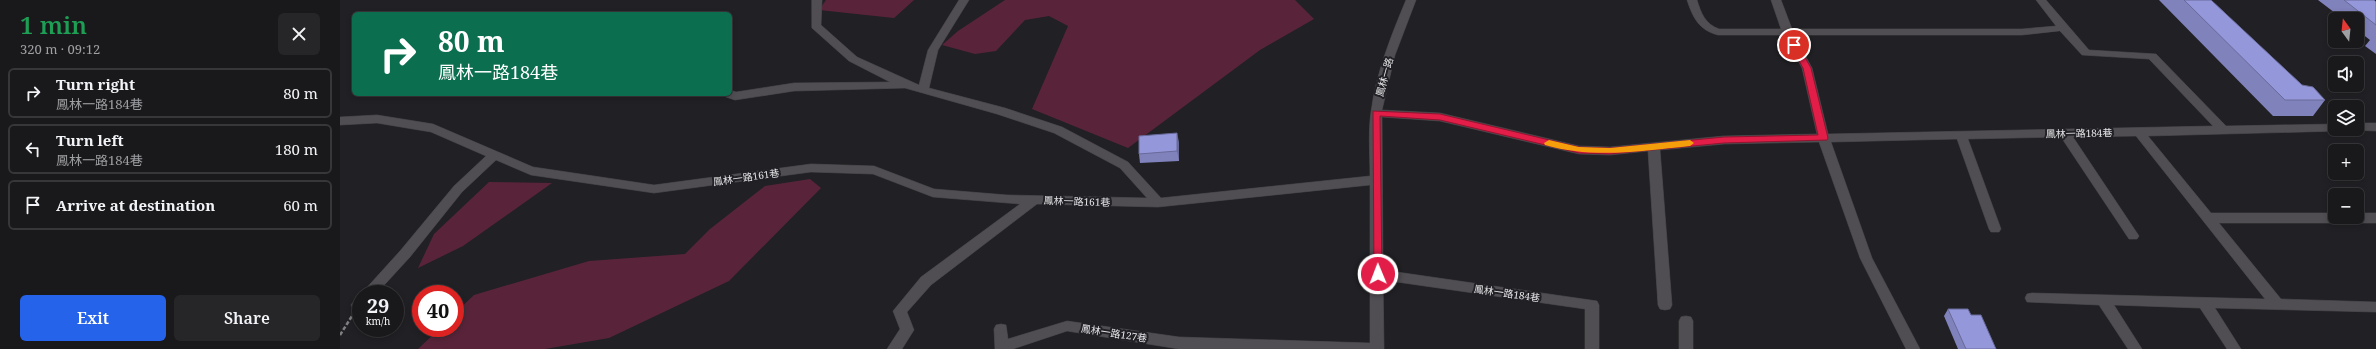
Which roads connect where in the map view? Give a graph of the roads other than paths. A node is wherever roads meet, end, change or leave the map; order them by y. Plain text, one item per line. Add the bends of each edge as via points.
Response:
1 (817, 0) edge
2 (964, 0) edge
3 (1411, 0) edge
4 (1692, 0) edge
5 (1776, 0) edge
6 (2041, 0) edge
7 (2063, 28) junction
8 (1788, 33) junction
9 (906, 85) junction
10 (923, 90) junction
11 (732, 95) edge
12 (1376, 113) junction
13 (340, 121) edge
14 (2376, 127) edge
15 (2328, 128) edge
16 (2364, 128) edge
17 (2223, 130) junction
18 (2139, 132) junction
19 (2065, 134) junction
20 (1961, 135) junction
21 (1824, 138) junction
22 (1654, 147) junction
23 (494, 155) junction
24 (1376, 180) junction
25 (1034, 200) junction
26 (1158, 203) junction
27 (2209, 218) junction
28 (2376, 218) edge
29 (1995, 229) dead end
30 (2133, 236) dead end
31 (1378, 274) junction
32 (376, 285) edge
33 (2032, 298) dead end
34 (2104, 301) junction
35 (2204, 302) junction
36 (2277, 304) junction
37 (1666, 305) dead end
38 (2376, 307) edge
39 (1686, 321) dead end
40 (1001, 329) dead end
41 (1002, 348) edge
42 (894, 349) edge
43 (1376, 349) edge
44 (1592, 349) edge
45 (1686, 349) edge
46 (1913, 349) edge
47 (2135, 349) edge
48 (2234, 349) edge

1 - 9 street via 816,26 853,59
2 - 10 street via 933,50
3 - 12 street, 鳳林一路 via 1391,51 1379,91
4 - 8 street via 1698,17 1710,30
5 - 8 street
6 - 7 street
7 - 8 street via 2022,32
7 - 17 street via 2086,53 2152,56
8 - 21 street via 1807,68
9 - 10 street
9 - 11 street via 794,87
10 - 26 street via 1001,111 1058,130 1124,165
12 - 22 street, 鳳林一路184巷 via 1440,117 1579,150 1610,151
12 - 24 street, 鳳林一路
13 - 23 street, 鳳林一路161巷 via 377,119 433,128
14 - 16 street
15 - 17 street, 鳳林一路184巷
17 - 18 street, 鳳林一路184巷
18 - 19 street, 鳳林一路184巷
18 - 27 street
19 - 20 street, 鳳林一路184巷
19 - 30 street
20 - 21 street, 鳳林一路184巷
20 - 29 street
21 - 22 street, 鳳林一路184巷 via 1724,140
21 - 46 street via 1866,258
22 - 37 street
23 - 25 street, 鳳林一路161巷 via 531,171 654,189 811,168 874,170 933,193
23 - 32 street via 458,189
24 - 26 street, 鳳林一路161巷
24 - 31 street, 鳳林一路
25 - 26 street, 鳳林一路161巷
25 - 42 street via 926,281 900,310 907,330
27 - 28 street
27 - 36 street
31 - 43 street, 鳳林一路
31 - 44 street, 鳳林一路184巷 via 1592,305
33 - 34 street
34 - 35 street
34 - 47 street
35 - 36 street
35 - 48 street
36 - 38 street
39 - 45 street
40 - 41 street
41 - 43 street, 鳳林一路127巷 via 1067,326 1179,343

